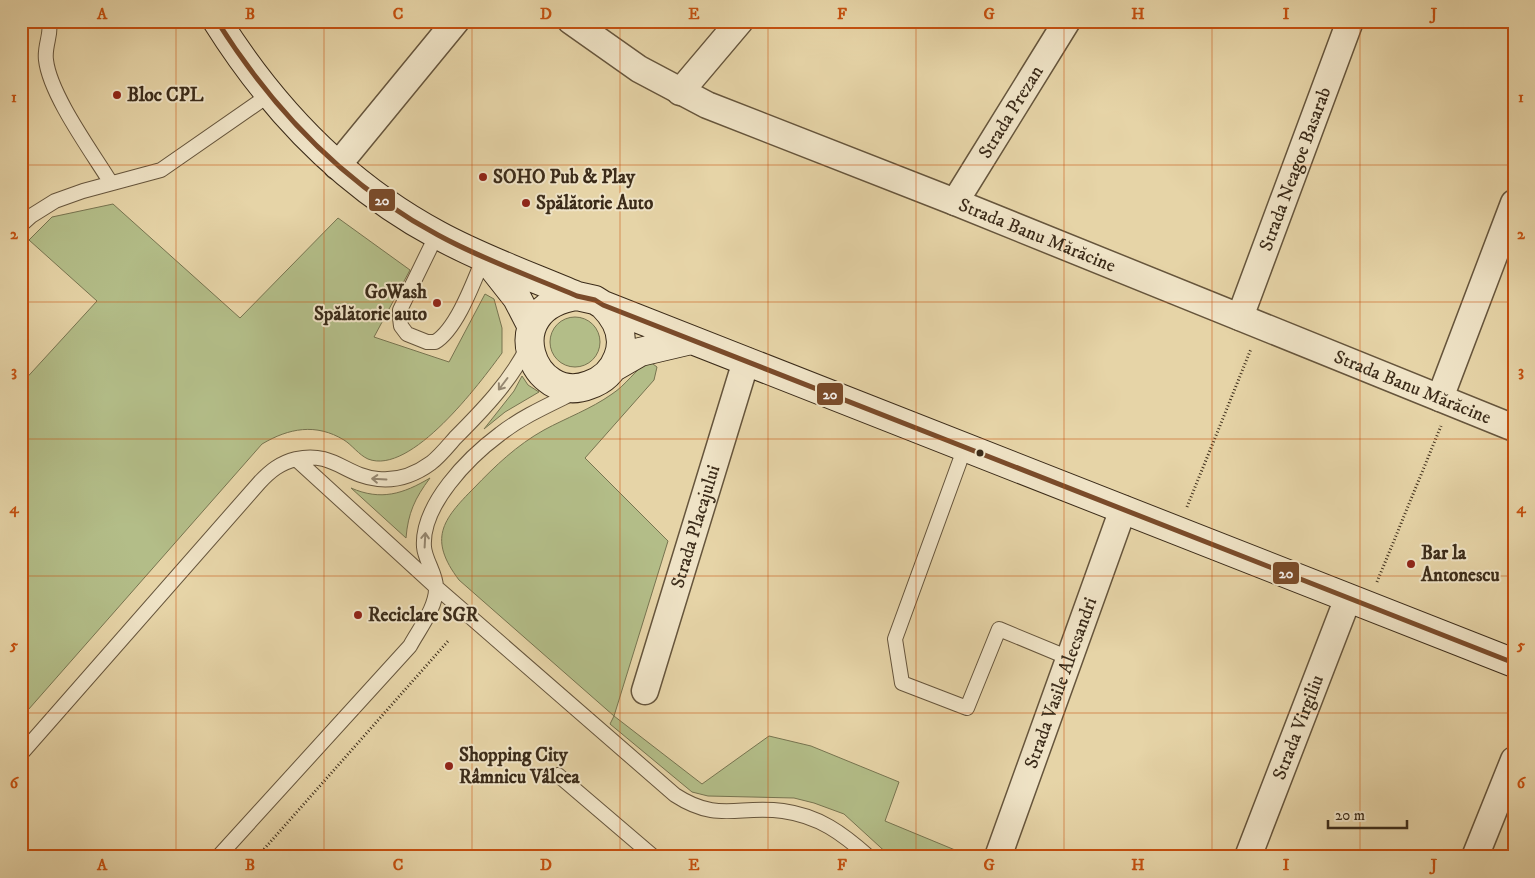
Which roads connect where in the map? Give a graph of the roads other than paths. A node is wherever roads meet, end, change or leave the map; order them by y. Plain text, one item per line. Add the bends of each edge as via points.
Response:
1 (49, 21) edge
2 (217, 21) edge
3 (456, 21) edge
4 (571, 21) edge
5 (740, 21) edge
6 (1067, 21) edge
7 (1350, 21) edge
8 (680, 92) junction
9 (269, 95) junction
10 (338, 166) junction
11 (111, 183) junction
12 (955, 202) junction
13 (1514, 202) edge
14 (21, 225) edge
15 (437, 234) junction
16 (484, 258) junction
17 (577, 296) junction
18 (604, 305) junction
19 (1251, 321) junction
20 (530, 335) junction
21 (691, 340) junction
22 (746, 361) junction
23 (614, 367) junction
24 (586, 386) junction
25 (1445, 400) junction
26 (1514, 428) edge
27 (966, 447) junction
28 (296, 459) junction
29 (1123, 509) junction
30 (436, 587) junction
31 (1358, 602) junction
32 (1069, 658) junction
33 (1514, 663) edge
34 (645, 692) dead end
35 (21, 754) edge
36 (1514, 760) edge
37 (558, 775) dead end
38 (218, 857) edge
39 (654, 857) edge
40 (869, 857) edge
41 (998, 857) edge
42 (1248, 857) edge
43 (1475, 857) edge

1 - 11 lane via 46,59 54,85
2 - 9 street
3 - 10 street
4 - 8 street, Strada Banu Mărăcine via 639,69
5 - 8 street
6 - 12 street, Strada Prezan
7 - 19 street, Strada Neagoe Basarab
8 - 12 street, Strada Banu Mărăcine
9 - 10 street via 312,143
9 - 11 lane via 161,170
10 - 15 street via 366,190
11 - 14 lane via 56,201
12 - 19 street, Strada Banu Mărăcine
13 - 25 street
15 - 16 street
15 - 16 lane via 400,310 401,326 416,339 435,342 442,338 459,311
16 - 17 street
16 - 20 street via 517,298
17 - 18 street
17 - 20 street via 549,304 538,314
18 - 21 street
18 - 23 street via 616,321 621,341
19 - 25 street, Strada Banu Mărăcine
20 - 24 street via 532,357 547,379 573,388
20 -> 28 lane via 516,367 485,408 432,462 416,472 380,480 366,478 323,457
21 - 22 street
21 - 23 street via 640,352
22 - 27 street
22 - 34 street, Strada Placajului
23 - 24 street via 607,376
30 -> 24 lane via 424,547 426,521 444,490 501,433
25 - 26 street, Strada Banu Mărăcine
27 - 29 street
27 - 32 lane via 895,639 902,683 967,708 999,629
28 - 30 lane
28 - 35 lane via 284,462 259,483
29 - 31 street
29 - 32 street, Strada Vasile Alecsandri
30 - 38 lane via 430,611 410,646
30 - 40 lane via 620,750 691,806 707,811 782,811 807,816 828,824
31 - 33 street
31 - 42 street, Strada Virgiliu
32 - 41 street, Strada Vasile Alecsandri
36 - 43 street
37 - 39 lane

